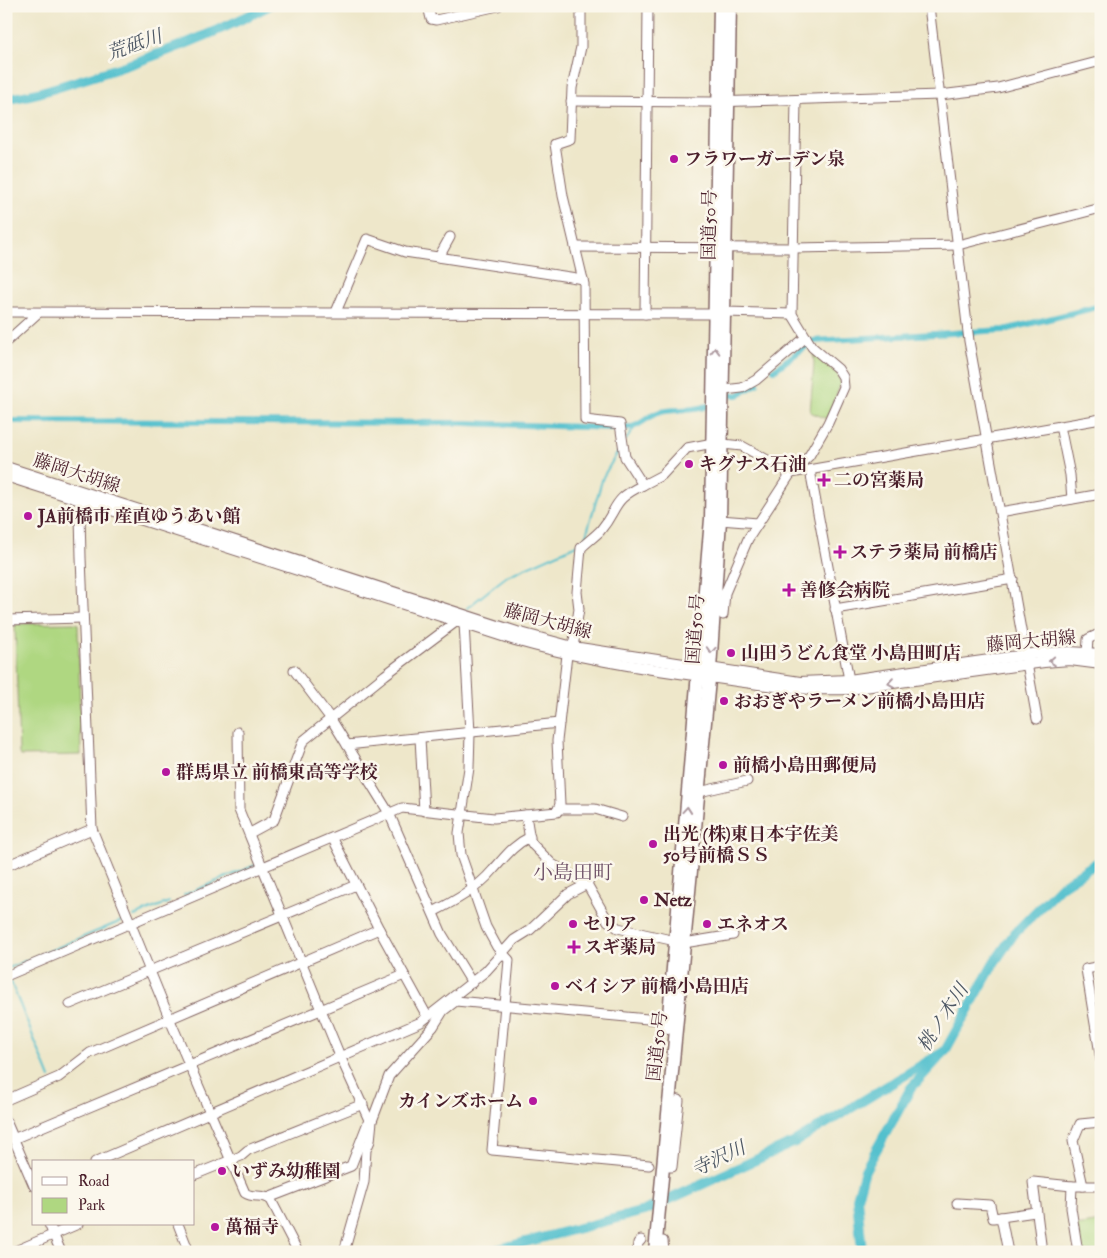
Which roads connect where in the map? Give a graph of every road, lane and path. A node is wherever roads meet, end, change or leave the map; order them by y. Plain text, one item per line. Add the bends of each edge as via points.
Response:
1 (428, 6) edge
2 (498, 6) edge
3 (581, 6) edge
4 (648, 6) edge
5 (720, 6) edge
6 (730, 6) edge
7 (929, 6) edge
8 (1101, 61) edge
9 (940, 95) junction
10 (796, 100) junction
11 (571, 101) junction
12 (724, 101) junction
13 (647, 102) junction
14 (1101, 208) edge
15 (450, 237) dead end
16 (958, 245) junction
17 (575, 247) junction
18 (646, 247) junction
19 (722, 247) junction
20 (794, 248) junction
21 (439, 257) junction
22 (583, 279) junction
23 (6, 312) edge
24 (38, 312) junction
25 (336, 312) junction
26 (585, 312) junction
27 (720, 313) junction
28 (645, 314) junction
29 (792, 314) junction
30 (806, 337) junction
31 (6, 342) edge
32 (724, 390) junction
33 (1101, 419) edge
34 (1060, 426) junction
35 (988, 439) junction
36 (718, 443) junction
37 (6, 467) edge
38 (810, 470) junction
39 (791, 473) junction
40 (6, 476) edge
41 (643, 485) junction
42 (1101, 494) edge
43 (84, 497) junction
44 (1072, 499) junction
45 (1000, 512) junction
46 (720, 520) junction
47 (758, 523) junction
48 (1013, 579) junction
49 (835, 609) junction
50 (723, 615) dead end
51 (82, 618) junction
52 (6, 620) edge
53 (461, 622) junction
54 (1101, 633) edge
55 (570, 651) junction
56 (1087, 653) junction
57 (1101, 654) edge
58 (1026, 659) junction
59 (1101, 664) edge
60 (294, 670) dead end
61 (704, 673) junction
62 (849, 680) junction
63 (331, 718) junction
64 (1037, 719) dead end
65 (559, 723) junction
66 (238, 732) dead end
67 (470, 733) junction
68 (420, 738) junction
69 (347, 745) junction
70 (748, 782) dead end
71 (699, 792) junction
72 (558, 808) junction
73 (424, 811) junction
74 (389, 813) junction
75 (526, 815) junction
76 (461, 816) junction
77 (622, 817) dead end
78 (92, 829) junction
79 (250, 833) junction
80 (530, 837) junction
81 (333, 839) junction
82 (6, 866) edge
83 (264, 867) junction
84 (594, 869) dead end
85 (587, 884) junction
86 (356, 885) junction
87 (472, 888) junction
88 (433, 912) junction
89 (283, 915) junction
90 (130, 923) junction
91 (379, 930) junction
92 (734, 936) dead end
93 (680, 943) junction
94 (502, 952) junction
95 (302, 963) junction
96 (1101, 966) edge
97 (149, 971) junction
98 (404, 975) junction
99 (6, 976) edge
100 (472, 982) junction
101 (70, 1004) dead end
102 (506, 1004) junction
103 (321, 1009) junction
104 (427, 1016) junction
105 (170, 1020) junction
106 (669, 1021) junction
107 (418, 1044) junction
108 (340, 1056) junction
109 (1101, 1060) edge
110 (189, 1065) junction
111 (6, 1100) edge
112 (679, 1100) dead end
113 (363, 1104) junction
114 (210, 1112) junction
115 (371, 1120) junction
116 (6, 1121) edge
117 (1101, 1122) edge
118 (14, 1139) junction
119 (100, 1160) edge
120 (230, 1160) junction
121 (649, 1165) dead end
122 (669, 1167) dead end
123 (195, 1175) edge
124 (32, 1181) edge
125 (1072, 1186) junction
126 (1083, 1186) junction
127 (1101, 1186) edge
128 (657, 1188) junction
129 (268, 1198) junction
130 (957, 1203) dead end
131 (1036, 1212) junction
132 (654, 1216) junction
133 (1001, 1217) junction
134 (51, 1226) edge
135 (73, 1226) edge
136 (179, 1226) edge
137 (54, 1234) junction
138 (663, 1241) dead end
139 (644, 1246) edge
140 (296, 1251) edge
141 (12, 1252) edge
142 (61, 1252) edge
143 (189, 1252) edge
144 (344, 1252) edge
145 (637, 1252) edge
146 (655, 1252) edge
147 (664, 1252) edge
148 (1008, 1252) edge
149 (1042, 1252) edge
150 (1078, 1252) edge

1 - 2 street via 431,19 436,20
3 - 11 street via 581,48
4 - 13 street
5 - 12 highway, 国道50号
6 - 12 highway, 国道50号
7 - 9 street
8 - 9 street via 998,88
9 - 10 street
9 - 16 street
10 - 12 street
10 - 20 street
11 - 13 street
11 - 17 street via 570,139 555,144 562,196
12 - 13 street
12 - 19 highway, 国道50号
13 - 18 street
14 - 16 street
15 - 21 street
16 - 20 street
16 - 35 street via 969,341
17 - 18 street
17 - 22 street
18 - 19 street
18 - 28 street
19 - 20 street
19 - 27 highway, 国道50号
20 - 29 street
21 - 22 street
21 - 25 street via 405,252 367,239
22 - 26 street
23 - 24 street
24 - 25 street
24 - 31 street
25 - 26 street
26 - 28 street
26 - 41 street via 585,420 620,424 626,457
27 - 28 street
27 - 29 street
27 - 32 highway, 国道50号
36 -> 27 highway, 国道50号
29 - 30 street
30 - 32 street via 756,380 742,388
30 - 39 street via 812,347 838,369 844,387 809,456
32 - 36 highway, 国道50号
33 - 34 street
34 - 35 street
34 - 44 street
35 - 38 street
35 - 45 street
36 - 39 street via 742,446
36 - 41 street via 687,448 662,475
36 - 46 highway, 国道50号
36 - 61 highway, 国道50号
37 - 43 main road, 藤岡大胡線
38 - 39 street
38 - 49 street
39 - 47 street
40 - 43 main road, 藤岡大胡線
41 - 55 street via 618,501 600,531 581,548 576,592 579,609
42 - 44 street
43 - 51 street via 80,514
43 - 53 main road, 藤岡大胡線
43 - 55 main road, 藤岡大胡線
44 - 45 street
45 - 48 street
46 - 47 street
46 -> 61 highway, 国道50号
47 - 50 street via 725,592
48 - 49 street
48 - 58 street
49 - 62 street
51 - 52 street
51 - 78 street
53 - 55 main road, 藤岡大胡線
53 - 63 street
53 - 67 street
54 - 56 street via 1088,639
55 - 61 main road, 藤岡大胡線
55 - 65 street
56 - 57 main road, 藤岡大胡線
56 - 58 main road, 藤岡大胡線 via 1057,652
59 -> 58 main road, 藤岡大胡線
58 -> 61 main road, 藤岡大胡線 via 850,689 784,688
58 - 62 main road, 藤岡大胡線
58 - 64 street
60 - 63 street
61 - 62 main road, 藤岡大胡線 via 800,682
61 - 71 highway, 国道50号
93 -> 61 highway, 国道50号
63 - 69 street
63 - 79 street via 303,741 274,820
65 - 67 street
65 - 72 street
66 - 79 street via 240,810
67 - 68 street
67 - 76 street
68 - 69 street
68 - 73 street
69 - 74 street
70 - 71 street
71 - 93 highway, 国道50号
72 - 75 street via 557,812
72 - 77 street via 595,809
73 - 74 street via 402,808
73 - 76 street
74 - 81 street
74 - 88 street
75 - 76 street via 494,818
75 - 80 street
76 - 87 street via 461,855
78 - 82 street
78 - 90 street
79 - 83 street
80 - 85 street via 533,845 552,864
80 - 87 street via 504,855 493,870
81 - 83 street
81 - 86 street
83 - 89 street
83 - 90 street
84 - 85 street
85 - 93 street via 608,921 618,928
85 - 94 street via 568,894
86 - 89 street
86 - 91 street
87 - 88 street via 458,900
87 - 94 street via 486,927
88 - 100 street via 442,934
89 - 95 street
89 - 97 street
90 - 97 street
90 - 99 street
91 - 95 street
91 - 98 street
92 - 93 street
93 - 106 highway, 国道50号
93 - 128 highway, 国道50号
94 - 100 street
94 - 102 street via 509,960
95 - 103 street
95 - 105 street
96 - 109 street via 1086,969
97 - 101 street
97 - 105 street
98 - 103 street
98 - 104 street
100 - 104 street
102 - 106 street
102 - 107 street via 456,1001 443,1011
102 - 121 street via 492,1150
103 - 108 street
103 - 110 street
104 - 107 street
104 - 108 street via 421,1022
105 - 110 street
105 - 111 street via 90,1053 59,1077
106 - 128 highway, 国道50号
107 - 115 street via 389,1076
108 - 113 street
108 - 114 street
110 - 114 street
110 - 118 street
112 - 122 street via 672,1167
113 - 115 street
113 - 120 street
114 - 119 street
114 - 120 street
115 - 129 street via 351,1166
115 - 144 street via 364,1182
116 - 118 street
117 - 126 street via 1080,1124 1073,1141
118 - 124 street
120 - 123 street
120 - 129 street via 245,1193 253,1198
125 - 126 street
125 - 131 street via 1033,1182
125 - 150 street via 1071,1208
126 - 127 street
128 - 132 highway, 国道50号
129 - 140 street
130 - 133 street via 990,1205 992,1218
131 - 133 street
131 - 149 street
132 - 139 highway, 国道50号
132 - 146 highway, 国道50号
133 - 148 street
134 - 137 street
135 - 137 street
136 - 143 street
137 - 141 street
137 - 142 street
138 - 147 street
139 - 145 street via 638,1243

